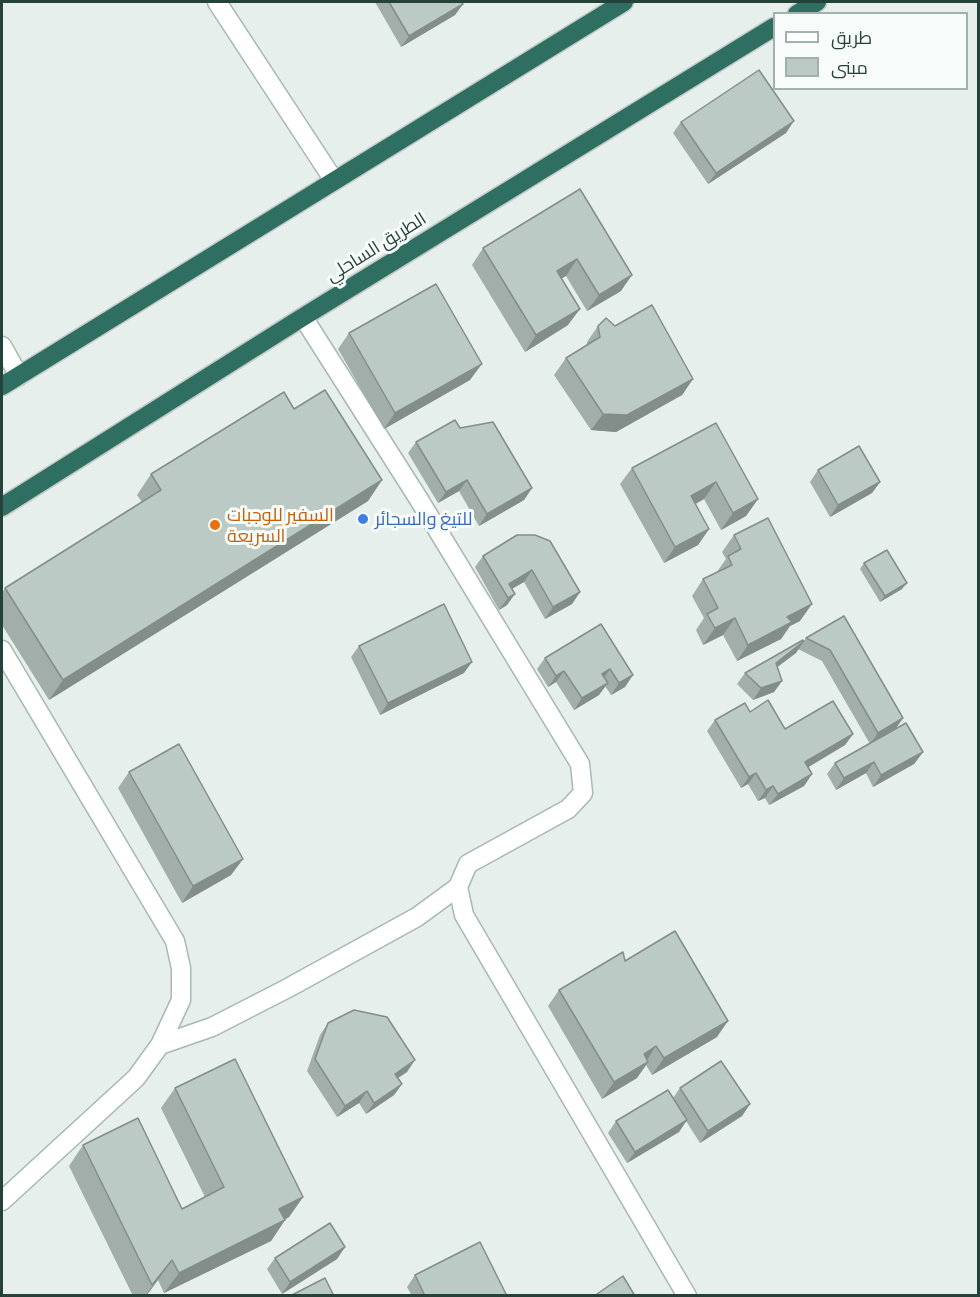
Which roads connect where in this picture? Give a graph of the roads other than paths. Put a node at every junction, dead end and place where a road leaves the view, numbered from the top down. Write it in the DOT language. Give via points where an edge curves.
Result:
graph roads {
  1 [pos="217,2"];
  2 [pos="817,2"];
  3 [pos="617,3"];
  4 [pos="800,12"];
  5 [pos="773,28"];
  6 [pos="333,180"];
  7 [pos="303,317"];
  8 [pos="2,346"];
  9 [pos="20,376"];
  10 [pos="2,386"];
  11 [pos="2,507"];
  12 [pos="2,650"];
  13 [pos="458,887"];
  14 [pos="160,1045"];
  15 [pos="2,1202"];
  16 [pos="687,1296"];
  1 -- 6 [label="street"];
  2 -- 4 [label="highway"];
  3 -- 6 [label="highway"];
  5 -- 7 [label="highway, الطريق الساحلي"];
  6 -- 9 [label="highway"];
  7 -- 11 [label="highway, الطريق الساحلي"];
  7 -- 13 [label="street" via="580,764 583,793 568,809 468,864"];
  8 -- 9 [label="street"];
  9 -- 10 [label="highway"];
  12 -- 14 [label="street" via="175,941 181,968 181,1000"];
  13 -- 14 [label="street" via="417,917 288,988 212,1027"];
  13 -- 16 [label="street" via="464,915"];
  14 -- 15 [label="street" via="136,1078"];
}
